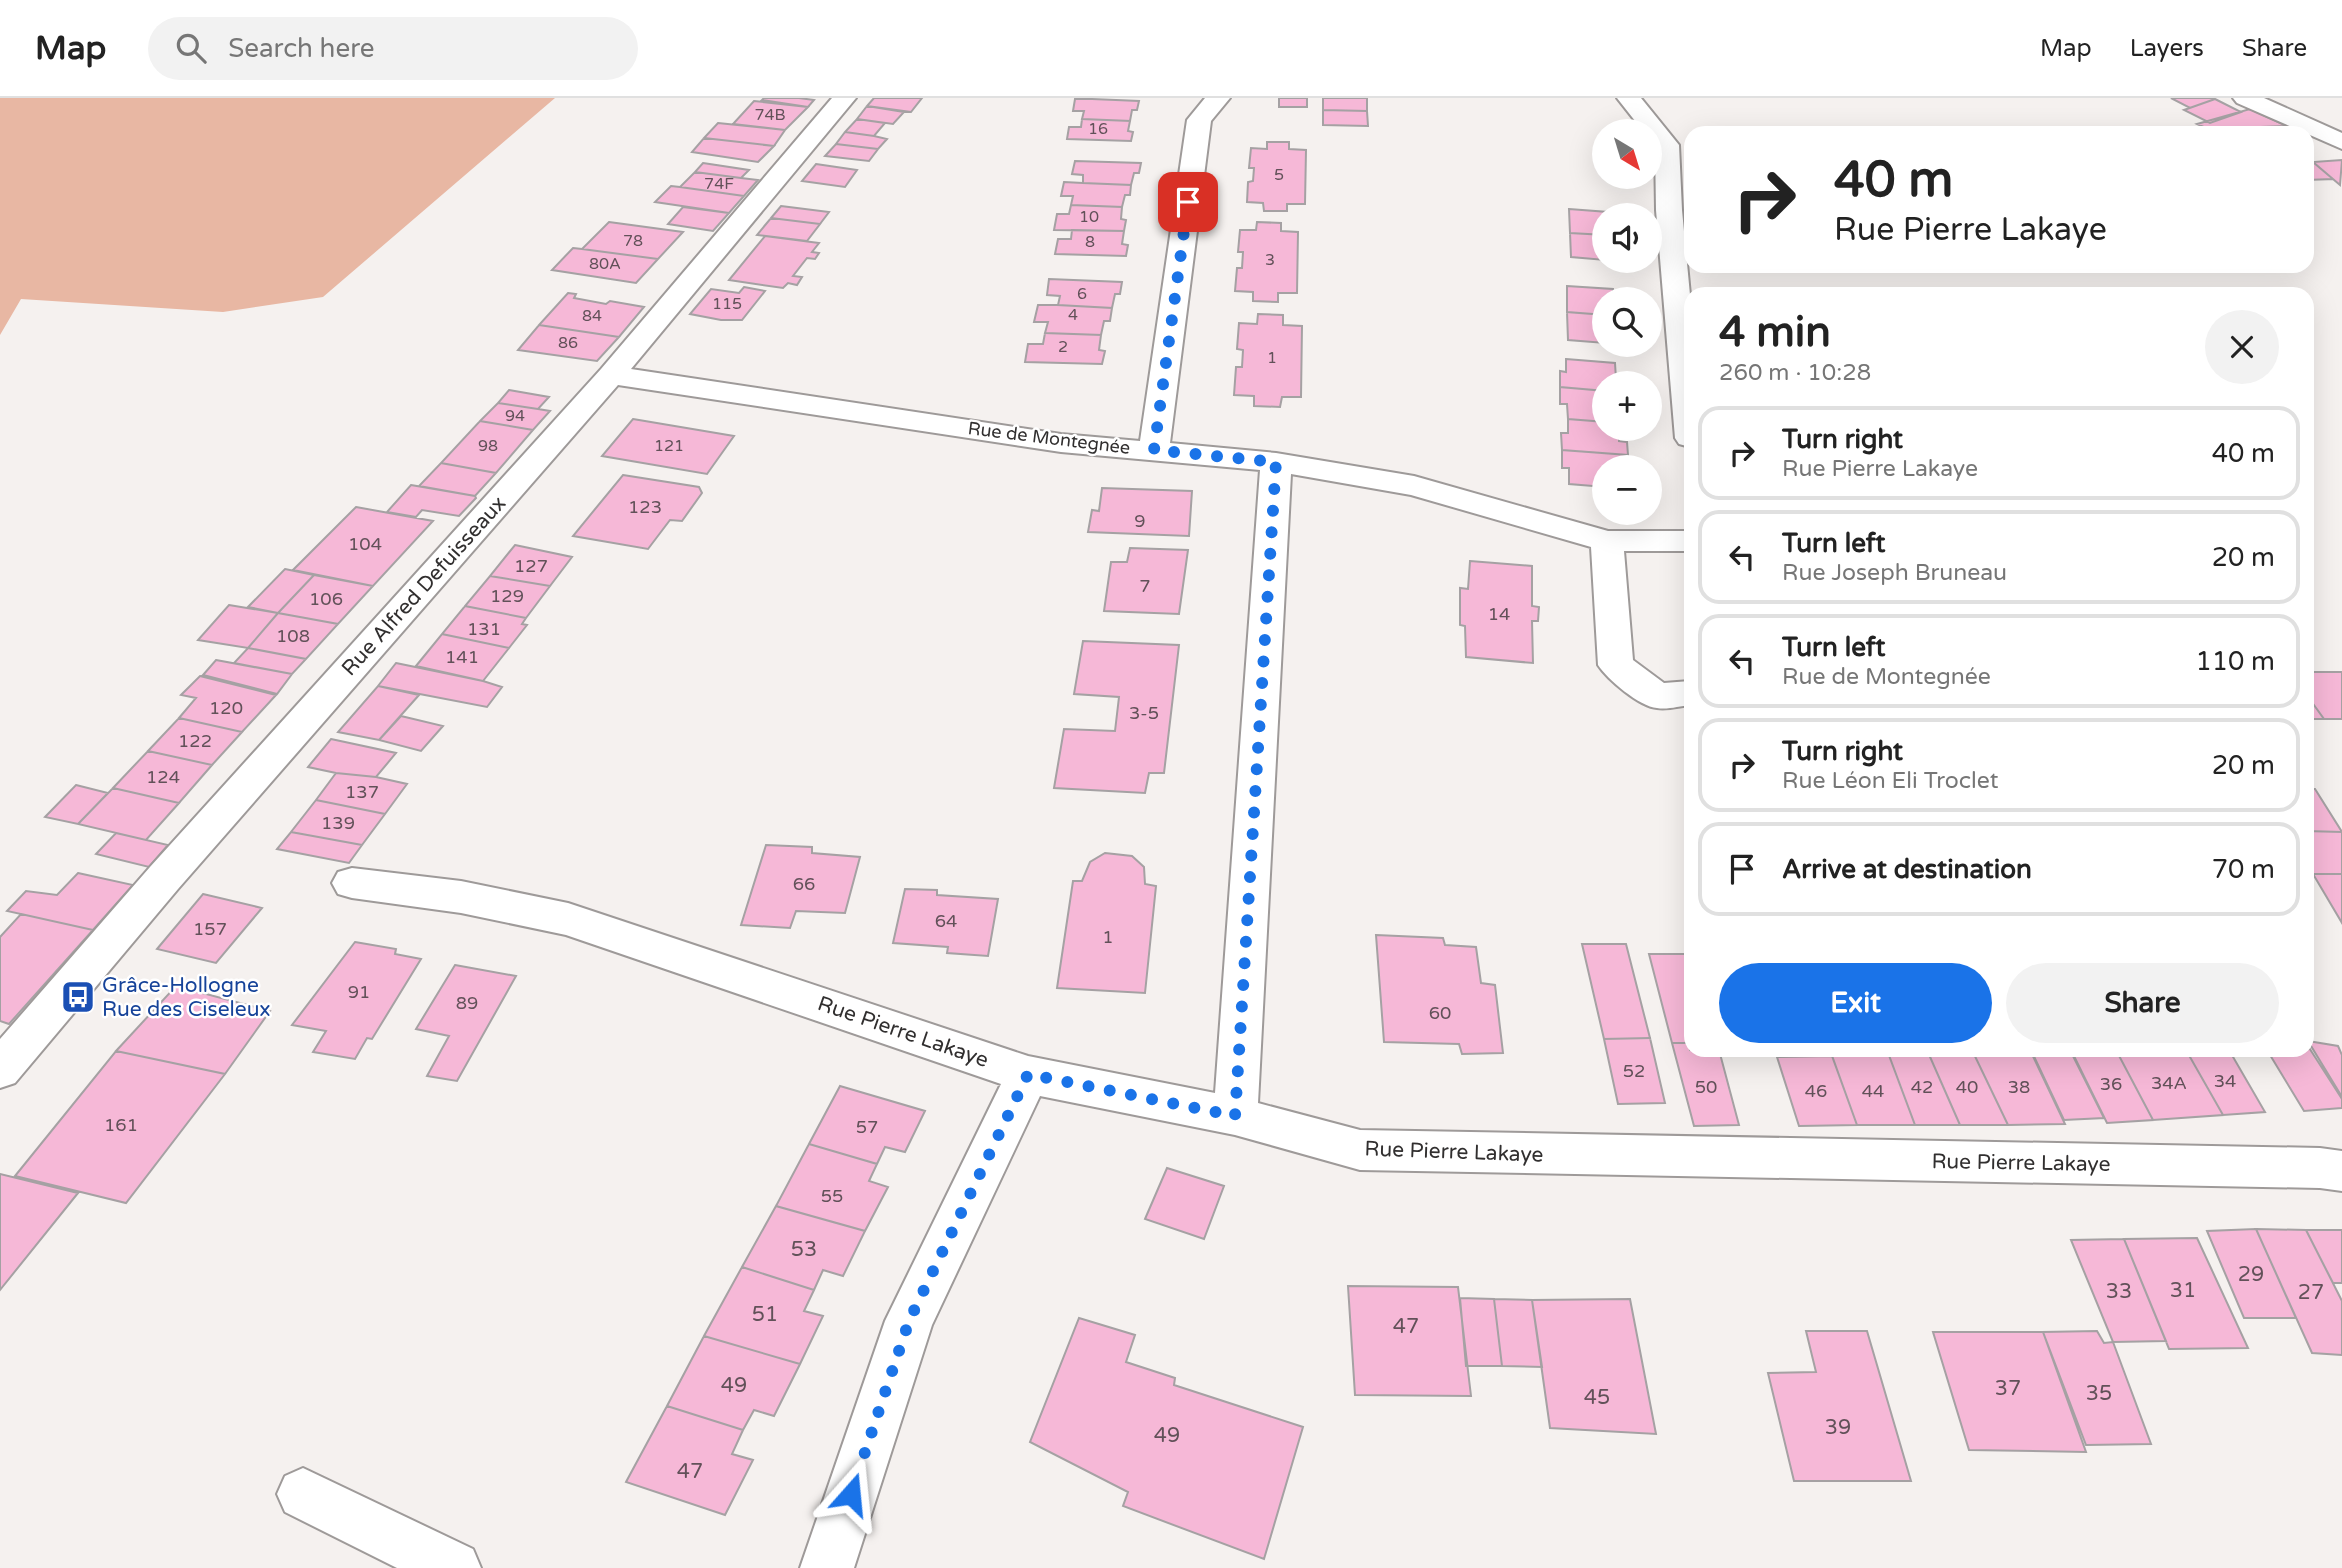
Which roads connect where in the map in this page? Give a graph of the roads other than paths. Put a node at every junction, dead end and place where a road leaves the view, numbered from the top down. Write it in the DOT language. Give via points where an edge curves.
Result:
graph roads {
  1 [pos="844,98"];
  2 [pos="1218,98"];
  3 [pos="1629,98"];
  4 [pos="2245,98"];
  5 [pos="2307,126"];
  6 [pos="2314,129"];
  7 [pos="2342,142"];
  8 [pos="1684,373"];
  9 [pos="611,375"];
  10 [pos="1154,450"];
  11 [pos="1276,462"];
  12 [pos="1607,541"];
  13 [pos="1684,541"];
  14 [pos="1684,694"];
  15 [pos="352,883"];
  16 [pos="0,1070"];
  17 [pos="1028,1074"];
  18 [pos="1235,1116"];
  19 [pos="2342,1171"];
  20 [pos="303,1494"];
  21 [pos="454,1568"];
  22 [pos="827,1568"];
  1 -- 9 [label="street, Rue Alfred Defuisseaux"];
  2 -- 10 [label="street" via="1199,120"];
  3 -- 8 [label="street" via="1667,145"];
  4 -- 5 [label="street"];
  6 -- 7 [label="street"];
  9 -- 10 [label="street, Rue de Montegnée" via="1061,443"];
  9 -- 16 [label="street, Rue Alfred Defuisseaux" via="164,878"];
  10 -- 11 [label="street, Rue de Montegnée"];
  11 -- 12 [label="street, Rue de Montegnée" via="1414,486"];
  11 -- 18 [label="street"];
  12 -- 13 [label="street, Rue de Montegnée"];
  12 -- 14 [label="street" via="1616,665 1657,696"];
  15 -- 17 [label="street, Rue Pierre Lakaye" via="461,897 568,919"];
  17 -- 18 [label="street, Rue Pierre Lakaye"];
  17 -- 22 [label="street" via="909,1321"];
  18 -- 19 [label="street, Rue Pierre Lakaye" via="1360,1150"];
  20 -- 21 [label="street"];
}
